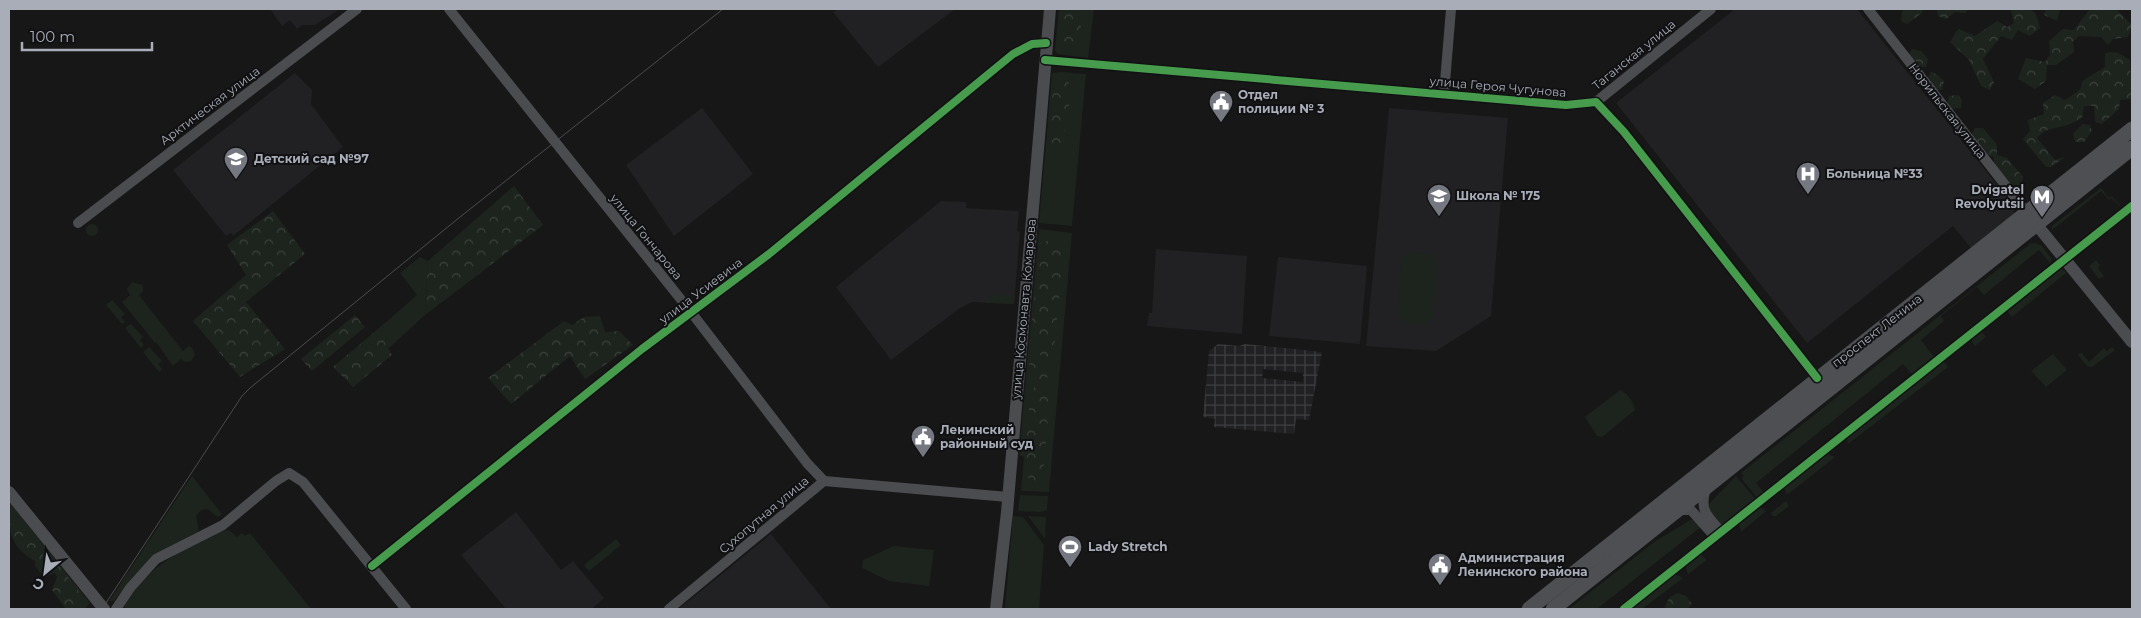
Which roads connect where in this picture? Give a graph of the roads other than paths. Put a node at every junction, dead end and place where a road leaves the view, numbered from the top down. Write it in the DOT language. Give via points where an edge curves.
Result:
graph roads {
  1 [pos="357,9"];
  2 [pos="449,9"];
  3 [pos="1050,9"];
  4 [pos="1451,9"];
  5 [pos="1711,9"];
  6 [pos="1868,9"];
  7 [pos="1046,43"];
  8 [pos="1045,60"];
  9 [pos="1444,94"];
  10 [pos="1596,102"];
  11 [pos="2132,129"];
  12 [pos="2132,148"];
  13 [pos="2132,206"];
  14 [pos="2031,219"];
  15 [pos="78,223"];
  16 [pos="2064,259"];
  17 [pos="691,312"];
  18 [pos="2132,342"];
  19 [pos="1818,378"];
  20 [pos="824,481"];
  21 [pos="1707,486"];
  22 [pos="9,492"];
  23 [pos="1008,497"];
  24 [pos="1678,510"];
  25 [pos="1718,535"];
  26 [pos="372,566"];
  27 [pos="104,609"];
  28 [pos="116,609"];
  29 [pos="406,609"];
  30 [pos="669,609"];
  31 [pos="996,609"];
  32 [pos="1529,609"];
  33 [pos="1553,609"];
  34 [pos="1624,609"];
  1 -- 15 [label="street, Арктическая улица"];
  2 -- 17 [label="street, улица Гончарова"];
  3 -- 7 [label="street, улица Космонавта Комарова"];
  4 -- 9 [label="street"];
  5 -- 10 [label="street, Таганская улица"];
  6 -- 14 [label="street, Норильская улица"];
  7 -- 8 [label="street, улица Космонавта Комарова"];
  7 -- 17 [label="street, улица Усиевича" via="1032,44 1013,54 769,254"];
  8 -- 9 [label="street, улица Героя Чугунова"];
  8 -- 23 [label="street, улица Космонавта Комарова"];
  9 -- 10 [label="street, улица Героя Чугунова" via="1566,105"];
  10 -- 19 [label="street" via="1624,132"];
  11 -- 14 [label="main road, проспект Ленина"];
  12 -- 14 [label="main road, проспект Ленина"];
  13 -- 16 [label="street"];
  14 -- 16 [label="street, Норильская улица"];
  14 -- 19 [label="main road, проспект Ленина"];
  14 -- 21 [label="main road, проспект Ленина"];
  16 -- 18 [label="street, Норильская улица"];
  16 -- 25 [label="street"];
  17 -- 20 [label="street, улица Гончарова"];
  17 -- 26 [label="street, улица Усиевича"];
  19 -- 32 [label="main road, проспект Ленина"];
  20 -- 23 [label="street, Сухопутная улица"];
  20 -- 30 [label="street, Сухопутная улица"];
  21 -- 24 [label="main road, проспект Ленина"];
  21 -- 25 [label="street" via="1703,510"];
  22 -- 27 [label="street"];
  23 -- 31 [label="street, улица Космонавта Комарова"];
  24 -- 25 [label="street" via="1691,510"];
  24 -- 33 [label="main road, проспект Ленина"];
  25 -- 34 [label="street"];
  26 -- 28 [label="street" via="303,482 289,472 223,525 156,560"];
  26 -- 29 [label="street"];
}
